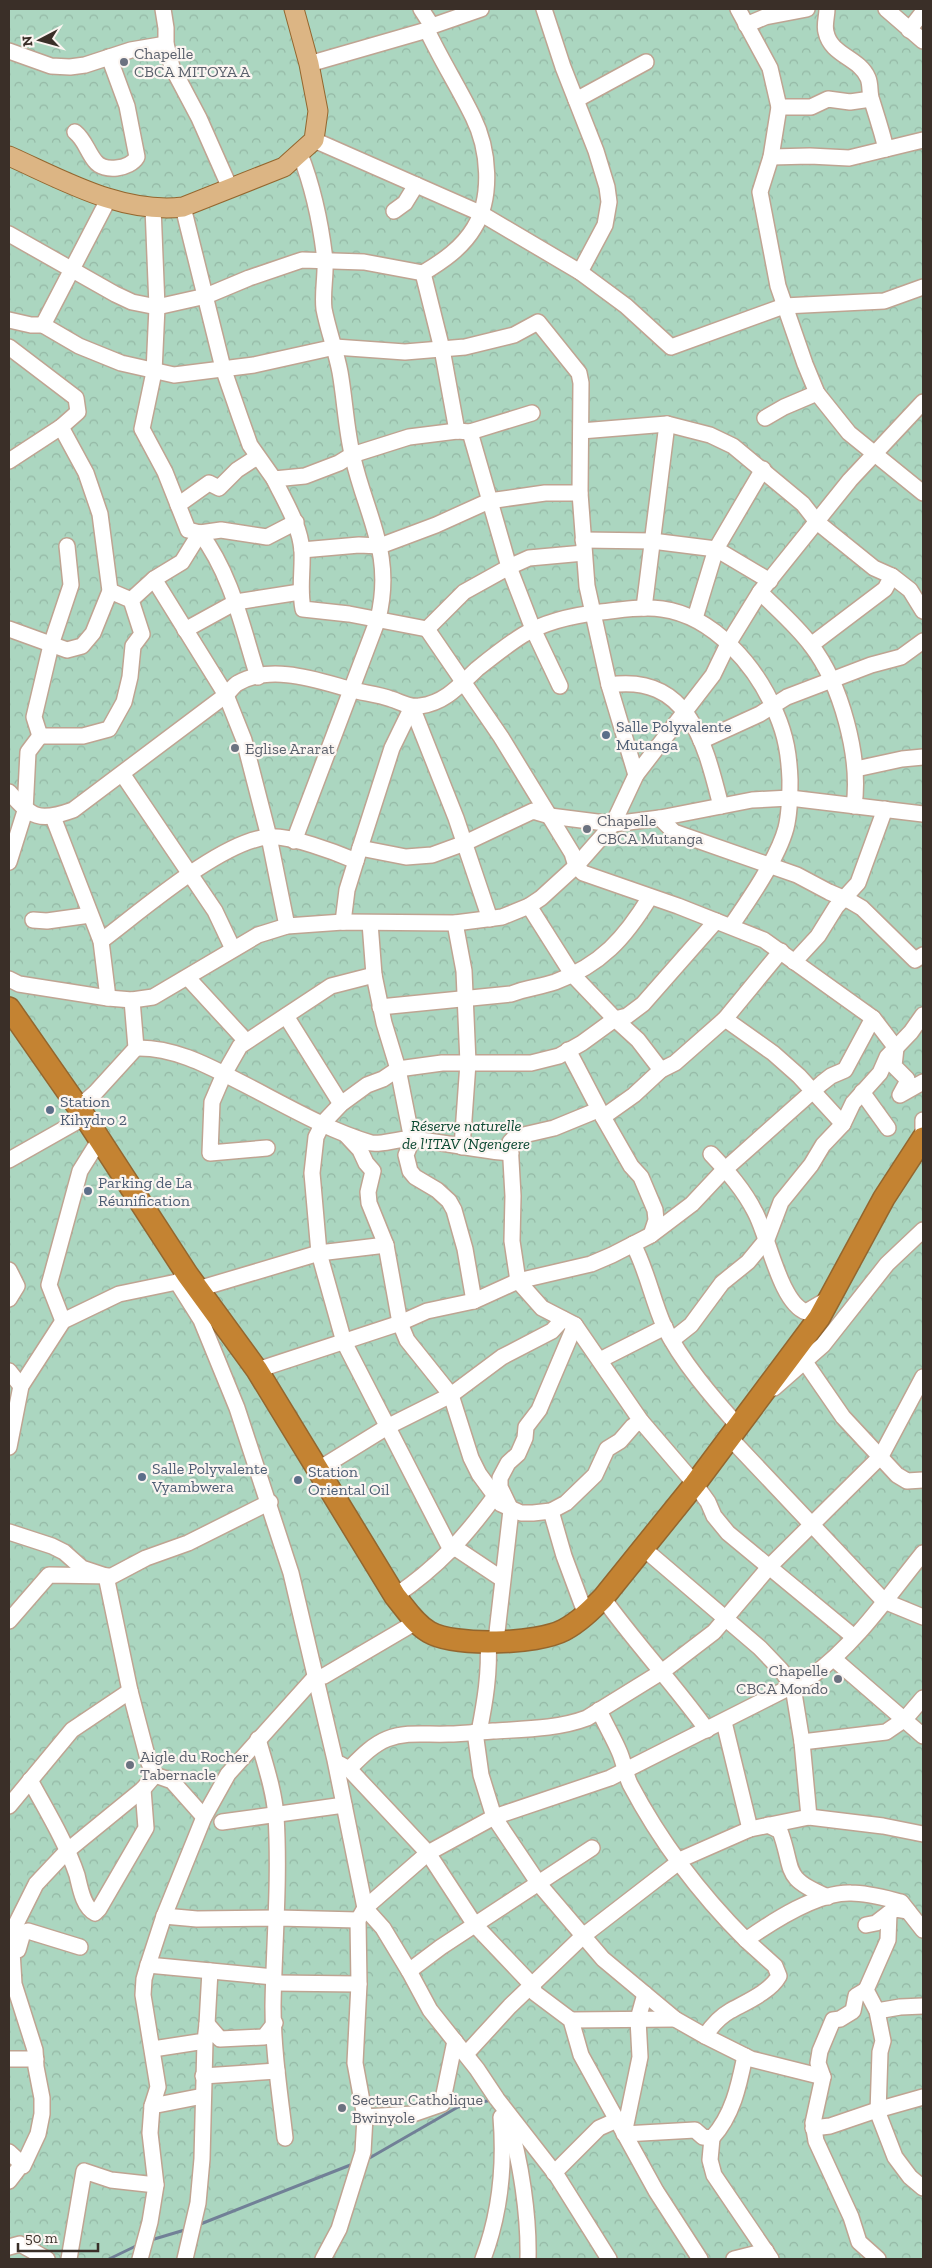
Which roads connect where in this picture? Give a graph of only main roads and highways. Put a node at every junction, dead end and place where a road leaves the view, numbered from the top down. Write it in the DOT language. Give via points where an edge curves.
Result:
graph roads {
  1 [pos="294,9"];
  2 [pos="9,156"];
  3 [pos="9,1008"];
  4 [pos="923,1138"];
  1 -- 2 [label="main road" via="318,111 314,140 284,167 182,208 166,209 108,200"];
  3 -- 4 [label="highway" via="100,1139 187,1282 257,1370 395,1596 416,1622 430,1632 452,1640 492,1641 551,1635 586,1615 603,1598 793,1356 831,1297 884,1198"];
}
